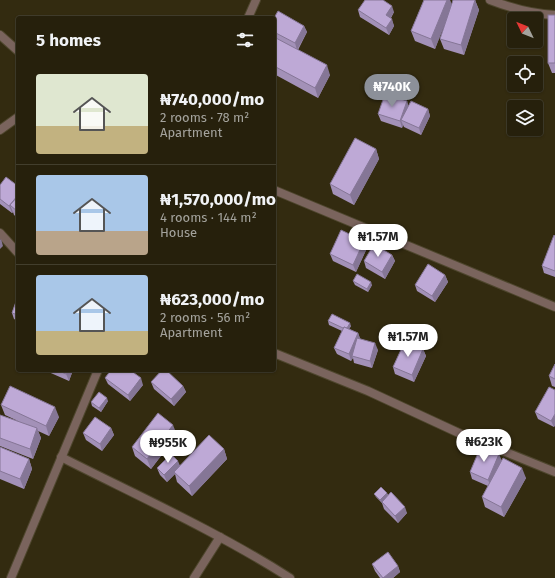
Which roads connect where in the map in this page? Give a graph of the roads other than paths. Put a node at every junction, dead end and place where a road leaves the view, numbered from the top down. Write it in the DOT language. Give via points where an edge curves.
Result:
graph roads {
  1 [pos="256,0"];
  2 [pos="490,0"];
  3 [pos="555,15"];
  4 [pos="249,16"];
  5 [pos="0,35"];
  6 [pos="16,49"];
  7 [pos="16,118"];
  8 [pos="0,130"];
  9 [pos="276,191"];
  10 [pos="0,233"];
  11 [pos="16,251"];
  12 [pos="555,307"];
  13 [pos="276,354"];
  14 [pos="97,372"];
  15 [pos="61,457"];
  16 [pos="555,472"];
  17 [pos="220,537"];
  18 [pos="11,578"];
  19 [pos="194,578"];
  20 [pos="290,578"];
  1 -- 4 [label="street"];
  2 -- 3 [label="street" via="537,14"];
  5 -- 6 [label="street"];
  7 -- 8 [label="street"];
  9 -- 12 [label="street"];
  10 -- 11 [label="street"];
  13 -- 16 [label="street"];
  14 -- 15 [label="street"];
  15 -- 17 [label="street"];
  15 -- 18 [label="street"];
  17 -- 19 [label="street"];
  17 -- 20 [label="street"];
}
